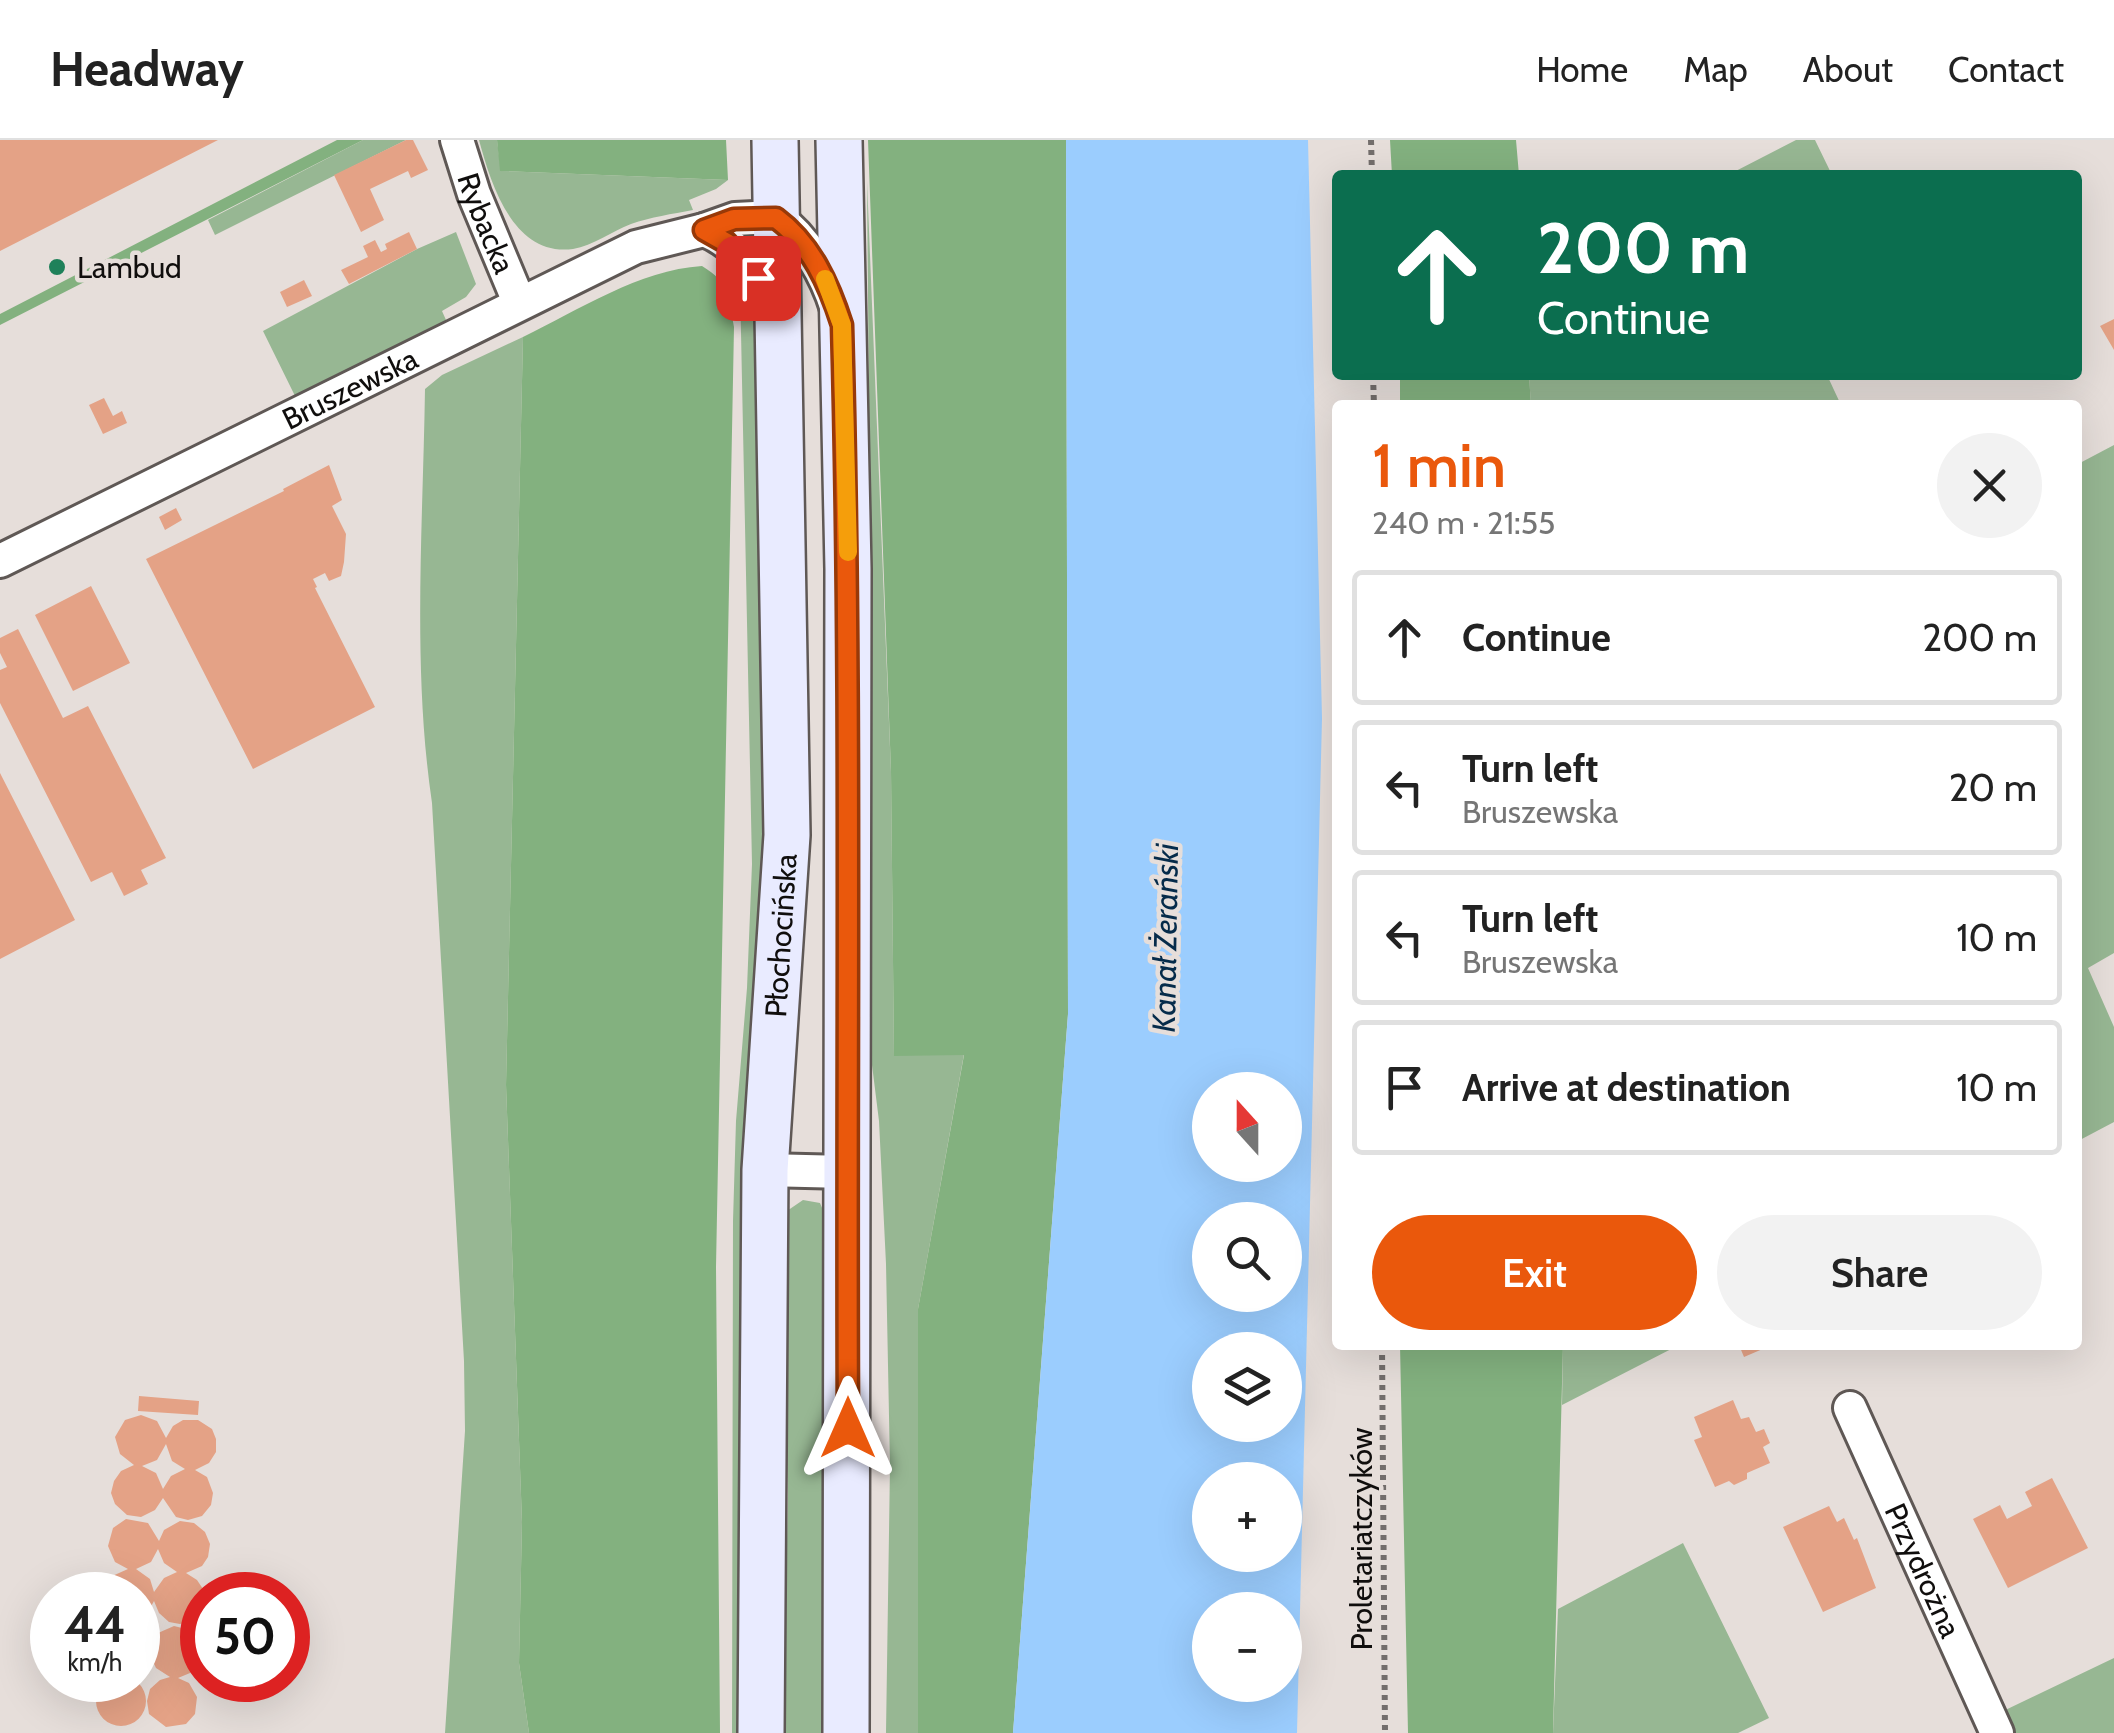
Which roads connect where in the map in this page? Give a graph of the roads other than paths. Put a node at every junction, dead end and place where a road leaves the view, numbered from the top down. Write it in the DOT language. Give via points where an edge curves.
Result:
graph roads {
  1 [pos="458,140"];
  2 [pos="775,140"];
  3 [pos="839,140"];
  4 [pos="776,218"];
  5 [pos="704,230"];
  6 [pos="519,302"];
  7 [pos="778,322"];
  8 [pos="842,325"];
  9 [pos="0,561"];
  10 [pos="765,1170"];
  11 [pos="846,1172"];
  12 [pos="1850,1408"];
  13 [pos="761,1733"];
  14 [pos="846,1733"];
  15 [pos="1997,1733"];
  1 -- 6 [label="street, Rybacka"];
  2 -- 4 [label="main road, Płochocińska"];
  3 -- 8 [label="main road, Płochocińska"];
  4 -- 5 [label="street, Bruszewska" via="734,219"];
  4 -- 7 [label="main road, Płochocińska"];
  4 -- 8 [label="street" via="813,258"];
  5 -- 6 [label="street, Bruszewska" via="636,246"];
  5 -- 7 [label="street" via="727,243 758,278"];
  6 -- 9 [label="street, Bruszewska"];
  7 -- 10 [label="main road, Płochocińska" via="788,835"];
  8 -- 11 [label="main road, Płochocińska"];
  10 -- 11 [label="street"];
  10 -- 13 [label="main road, Płochocińska"];
  11 -- 14 [label="main road, Płochocińska"];
  12 -- 15 [label="street, Przydrożna"];
}
